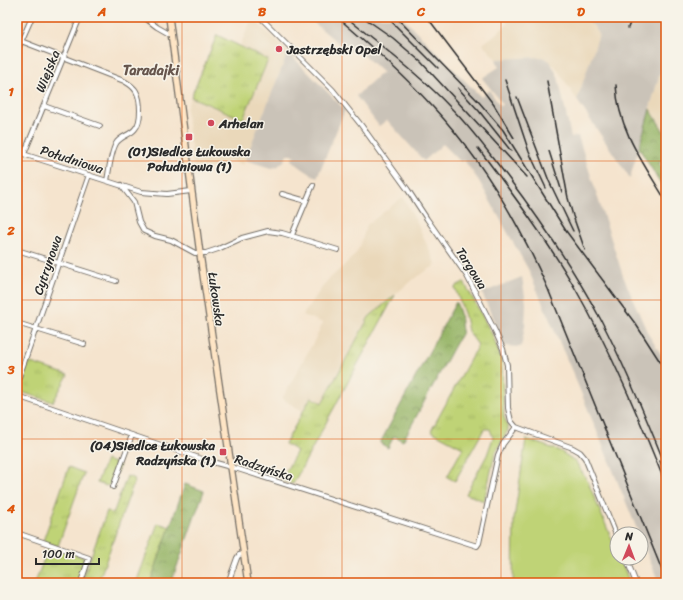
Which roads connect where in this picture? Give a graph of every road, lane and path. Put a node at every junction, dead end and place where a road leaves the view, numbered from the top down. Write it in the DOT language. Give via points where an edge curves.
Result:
graph roads {
  1 [pos="32,17"];
  2 [pos="80,17"];
  3 [pos="144,17"];
  4 [pos="169,17"];
  5 [pos="260,17"];
  6 [pos="172,35"];
  7 [pos="21,41"];
  8 [pos="17,51"];
  9 [pos="63,58"];
  10 [pos="44,106"];
  11 [pos="100,126"];
  12 [pos="17,152"];
  13 [pos="24,154"];
  14 [pos="89,175"];
  15 [pos="106,181"];
  16 [pos="121,185"];
  17 [pos="313,185"];
  18 [pos="191,190"];
  19 [pos="282,194"];
  20 [pos="306,201"];
  21 [pos="292,236"];
  22 [pos="17,250"];
  23 [pos="338,250"];
  24 [pos="200,254"];
  25 [pos="59,263"];
  26 [pos="116,281"];
  27 [pos="17,322"];
  28 [pos="36,328"];
  29 [pos="84,344"];
  30 [pos="17,383"];
  31 [pos="17,396"];
  32 [pos="516,427"];
  33 [pos="132,435"];
  34 [pos="231,467"];
  35 [pos="113,487"];
  36 [pos="613,526"];
  37 [pos="17,533"];
  38 [pos="244,554"];
  39 [pos="629,566"];
  40 [pos="82,581"];
  41 [pos="228,583"];
  42 [pos="248,583"];
  43 [pos="636,583"];
  1 -- 7 [label="street"];
  2 -- 9 [label="street, Wiejska"];
  3 -- 6 [label="street" via="157,28"];
  4 -- 6 [label="main road, Łukowska"];
  5 -- 32 [label="street, Targowa" via="343,102 467,276 503,350 507,365 508,408 511,422"];
  6 -- 18 [label="main road, Łukowska"];
  7 -- 8 [label="street"];
  7 -- 9 [label="street"];
  9 -- 10 [label="street, Wiejska"];
  9 -- 15 [label="street" via="124,81 132,86 139,99 138,126 117,142"];
  10 -- 11 [label="street"];
  10 -- 13 [label="street, Wiejska"];
  12 -- 13 [label="street, Południowa"];
  13 -- 14 [label="street, Południowa"];
  14 -- 15 [label="street, Południowa"];
  14 -- 25 [label="street, Cytrynowa"];
  15 -- 16 [label="street, Południowa"];
  16 -- 18 [label="street, Południowa" via="154,194"];
  16 -- 24 [label="street" via="134,202 144,231"];
  17 -- 20 [label="street"];
  18 -- 24 [label="main road, Łukowska"];
  19 -- 20 [label="street"];
  20 -- 21 [label="street"];
  21 -- 23 [label="street"];
  21 -- 24 [label="street" via="264,232"];
  22 -- 25 [label="street"];
  24 -- 34 [label="main road, Łukowska"];
  25 -- 26 [label="street"];
  25 -- 28 [label="street, Cytrynowa"];
  27 -- 28 [label="street"];
  28 -- 29 [label="street"];
  28 -- 30 [label="street, Cytrynowa"];
  31 -- 33 [label="street, Radzyńska"];
  32 -- 34 [label="street, Radzyńska" via="499,450 477,546"];
  32 -- 36 [label="street" via="580,452 585,458"];
  33 -- 34 [label="street, Radzyńska"];
  33 -- 35 [label="street"];
  34 -- 38 [label="main road, Łukowska"];
  37 -- 40 [label="street" via="89,558"];
  38 -- 41 [label="street" via="237,558"];
  38 -- 42 [label="main road, Łukowska"];
  39 -- 43 [label="street"];
}
